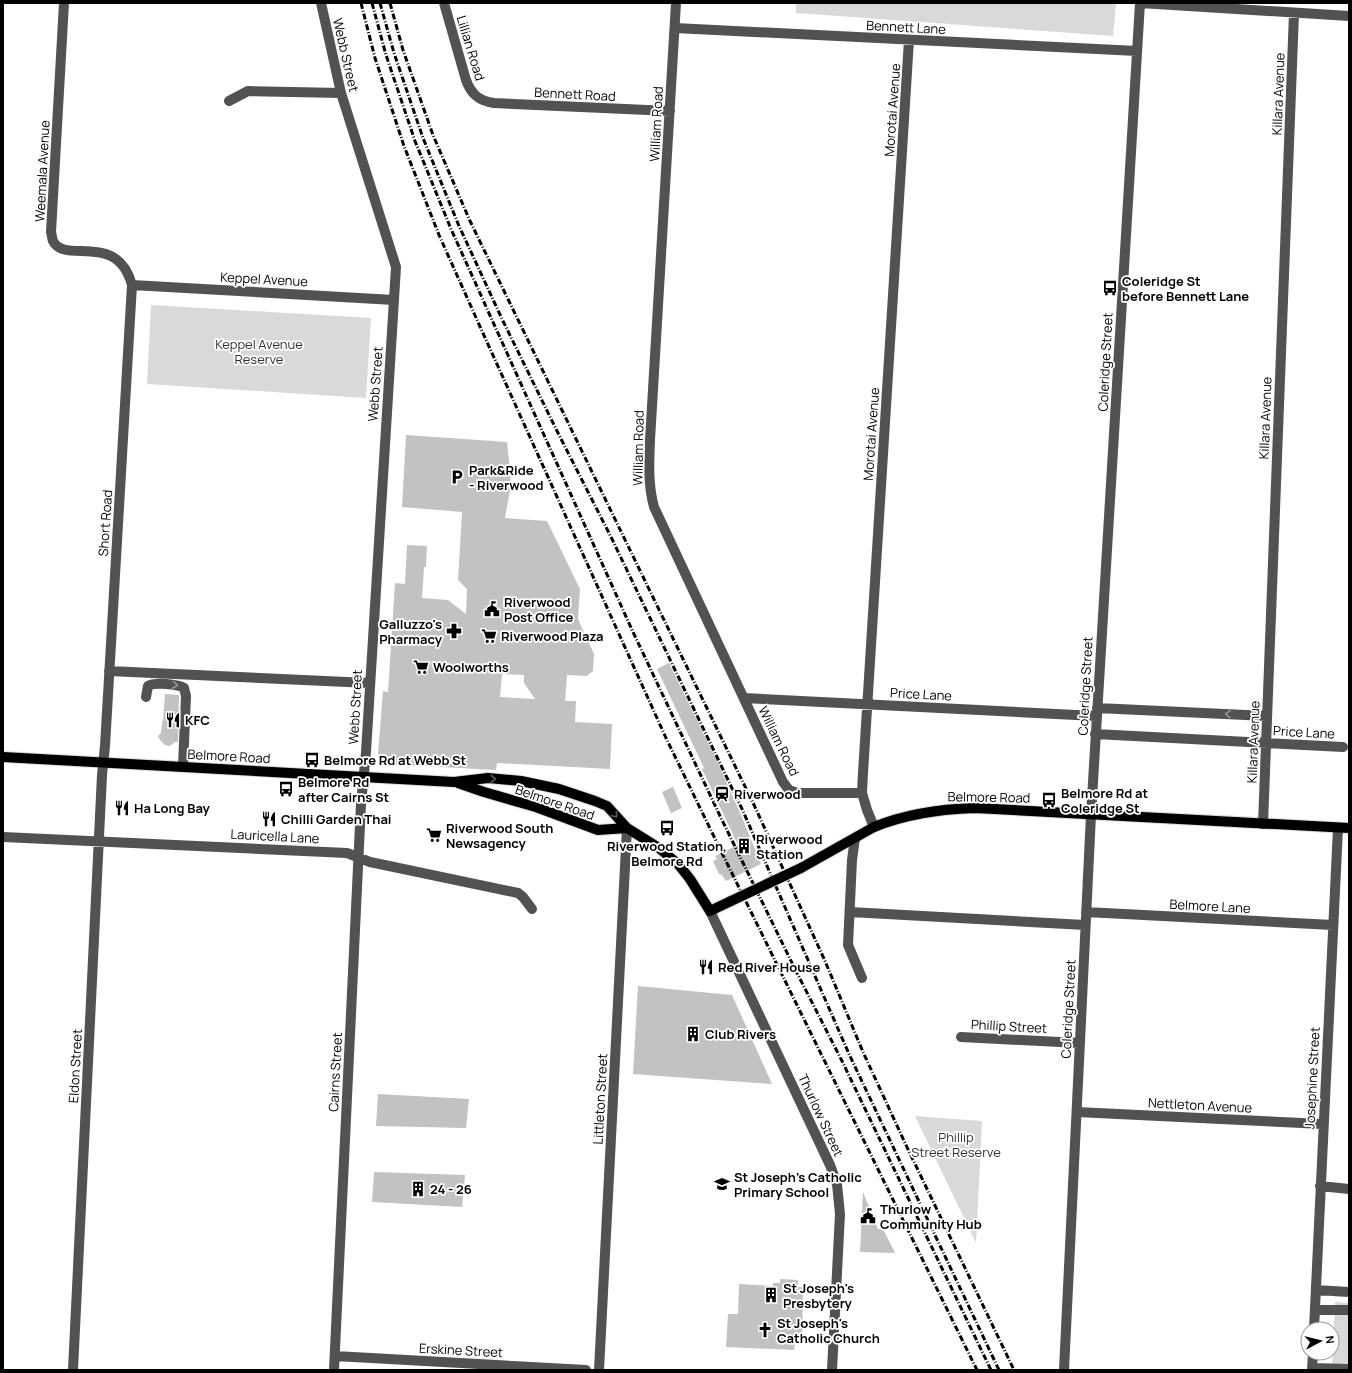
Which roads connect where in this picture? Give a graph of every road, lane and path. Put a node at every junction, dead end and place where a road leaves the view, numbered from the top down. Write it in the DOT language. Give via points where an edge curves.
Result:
graph roads {
  1 [pos="64,3"];
  2 [pos="321,3"];
  3 [pos="444,3"];
  4 [pos="676,3"];
  5 [pos="1140,3"];
  6 [pos="1294,13"];
  7 [pos="1349,16"];
  8 [pos="675,28"];
  9 [pos="909,40"];
  10 [pos="1137,52"];
  11 [pos="340,93"];
  12 [pos="479,99"];
  13 [pos="229,100"];
  14 [pos="670,111"];
  15 [pos="132,284"];
  16 [pos="394,300"];
  17 [pos="109,671"];
  18 [pos="370,683"];
  19 [pos="146,697"];
  20 [pos="744,698"];
  21 [pos="867,704"];
  22 [pos="1097,712"];
  23 [pos="1267,716"];
  24 [pos="1095,734"];
  25 [pos="1266,743"];
  26 [pos="1343,747"];
  27 [pos="3,757"];
  28 [pos="103,762"];
  29 [pos="182,766"];
  30 [pos="363,776"];
  31 [pos="454,782"];
  32 [pos="862,793"];
  33 [pos="1091,815"];
  34 [pos="1263,824"];
  35 [pos="627,828"];
  36 [pos="874,828"];
  37 [pos="1338,828"];
  38 [pos="1349,828"];
  39 [pos="3,837"];
  40 [pos="855,838"];
  41 [pos="99,841"];
  42 [pos="358,858"];
  43 [pos="532,909"];
  44 [pos="710,911"];
  45 [pos="850,912"];
  46 [pos="1086,912"];
  47 [pos="1085,925"];
  48 [pos="1333,925"];
  49 [pos="862,978"];
  50 [pos="961,1037"];
  51 [pos="1079,1043"];
  52 [pos="1077,1112"];
  53 [pos="1323,1124"];
  54 [pos="1320,1186"];
  55 [pos="1349,1189"];
  56 [pos="1316,1290"];
  57 [pos="1349,1292"];
  58 [pos="1315,1310"];
  59 [pos="1349,1310"];
  60 [pos="1314,1321"];
  61 [pos="335,1356"];
  62 [pos="1312,1369"];
  63 [pos="1349,1369"];
  64 [pos="73,1370"];
  65 [pos="334,1370"];
  66 [pos="585,1370"];
  67 [pos="599,1370"];
  68 [pos="832,1370"];
  69 [pos="1064,1370"];
  1 -- 15 [label="street, Weemala Avenue" via="51,232 53,242 60,248 102,252 115,258 124,265"];
  2 -- 11 [label="street, Webb Street"];
  3 -- 12 [label="street, Lillian Road" via="466,80 469,88"];
  4 -- 8 [label="street, William Road"];
  5 -- 6 [label="street"];
  5 -- 10 [label="street, Coleridge Street"];
  6 -- 7 [label="street"];
  6 -- 23 [label="street, Killara Avenue"];
  8 -- 9 [label="street, Bennett Lane"];
  8 -- 14 [label="street, William Road"];
  9 -- 10 [label="street, Bennett Lane"];
  9 -- 21 [label="street, Morotai Avenue"];
  10 -- 22 [label="street, Coleridge Street"];
  11 -- 13 [label="street" via="248,91"];
  11 -- 16 [label="street, Webb Street" via="396,267"];
  12 -- 14 [label="street, Bennett Road" via="494,103"];
  14 -- 20 [label="street, William Road" via="650,440 650,495"];
  15 -- 16 [label="street, Keppel Avenue"];
  15 -- 17 [label="street, Short Road"];
  16 -- 18 [label="street, Webb Street"];
  17 -- 18 [label="street"];
  17 -- 28 [label="street, Short Road"];
  18 -- 30 [label="street, Webb Street"];
  19 -- 29 [label="street, one-way" via="148,686 153,684 179,685 184,688 186,696"];
  20 -- 21 [label="street, Price Lane"];
  20 -- 32 [label="street, William Road" via="789,790 797,793"];
  21 -- 22 [label="street, Price Lane"];
  21 -- 32 [label="street, Morotai Avenue"];
  23 -- 22 [label="street, Price Lane, one-way"];
  22 -- 24 [label="street, Coleridge Street"];
  23 -- 25 [label="street, Killara Avenue"];
  24 -- 25 [label="street, Price Lane"];
  24 -- 33 [label="street, Coleridge Street"];
  25 -- 26 [label="street, Price Lane"];
  25 -- 34 [label="street, Killara Avenue"];
  27 -- 28 [label="main road, Belmore Road"];
  28 -- 29 [label="main road, Belmore Road"];
  28 -- 41 [label="street, Eldon Street"];
  29 -- 30 [label="main road, Belmore Road"];
  30 -- 31 [label="main road, Belmore Road"];
  30 -- 42 [label="street, Cairns Street"];
  31 -- 35 [label="main road, Belmore Road" via="536,807 598,830"];
  31 -- 35 [label="main road, Belmore Road, one-way" via="488,778 559,789 607,806"];
  32 -- 36 [label="street, Morotai Avenue"];
  33 -- 34 [label="main road, Belmore Road"];
  33 -- 36 [label="main road, Belmore Road" via="955,808 908,816"];
  33 -- 46 [label="street, Coleridge Street"];
  34 -- 37 [label="main road, Belmore Road"];
  35 -- 44 [label="main road, Belmore Road" via="659,848 678,864"];
  35 -- 67 [label="street, Littleton Street"];
  36 -- 40 [label="main road, Belmore Road"];
  37 -- 38 [label="main road, Belmore Road"];
  37 -- 48 [label="street, Josephine Street"];
  39 -- 41 [label="street, Lauricella Lane"];
  40 -- 44 [label="main road, Belmore Road, bridge" via="801,868"];
  40 -- 45 [label="street"];
  41 -- 42 [label="street, Lauricella Lane" via="347,853"];
  41 -- 64 [label="street, Eldon Street"];
  42 -- 43 [label="street, Lauricella Lane" via="518,893"];
  42 -- 61 [label="street, Cairns Street"];
  44 -- 68 [label="street, Thurlow Street" via="837,1184 840,1214"];
  45 -- 47 [label="street"];
  45 -- 49 [label="street" via="848,945"];
  46 -- 47 [label="street, Coleridge Street"];
  46 -- 48 [label="street, Belmore Lane"];
  47 -- 51 [label="street, Coleridge Street"];
  48 -- 53 [label="street, Josephine Street"];
  50 -- 51 [label="street, Phillip Street"];
  51 -- 52 [label="street, Coleridge Street"];
  52 -- 53 [label="street, Nettleton Avenue"];
  52 -- 69 [label="street, Coleridge Street"];
  53 -- 54 [label="street, Josephine Street"];
  54 -- 55 [label="street"];
  54 -- 56 [label="street, Josephine Street"];
  56 -- 57 [label="street"];
  56 -- 58 [label="street, Josephine Street"];
  58 -- 59 [label="street"];
  58 -- 60 [label="street, Josephine Street"];
  61 -- 65 [label="street, Cairns Street"];
  61 -- 66 [label="street, Erskine Street"];
  62 -- 63 [label="street"];
}
